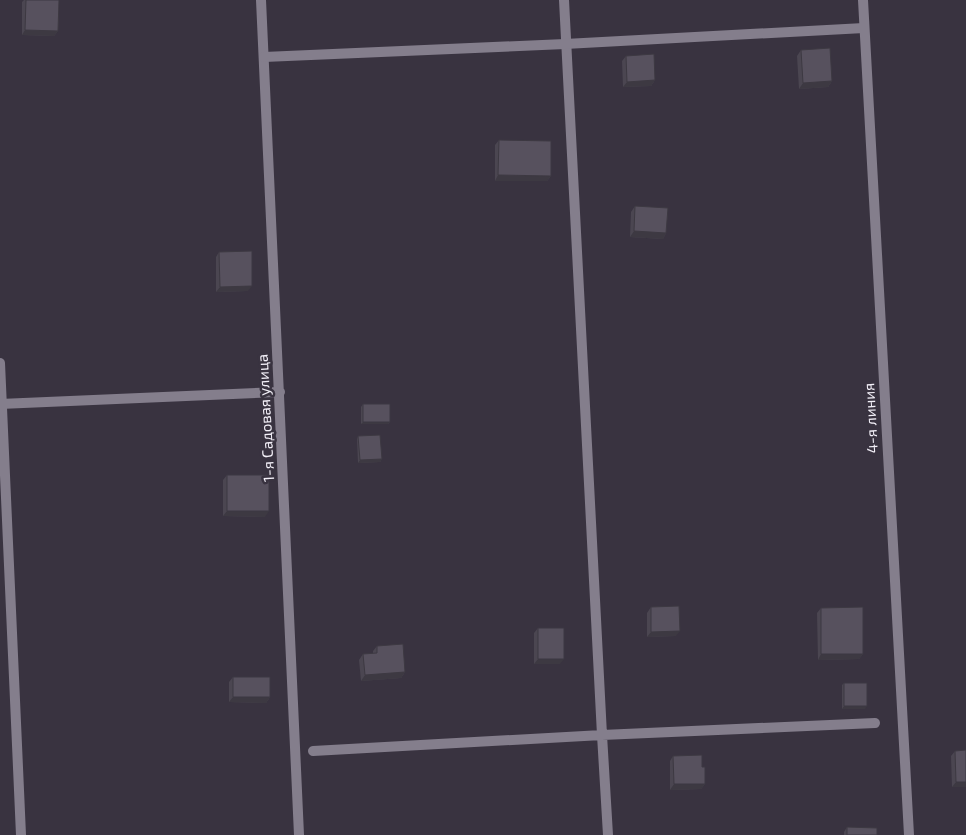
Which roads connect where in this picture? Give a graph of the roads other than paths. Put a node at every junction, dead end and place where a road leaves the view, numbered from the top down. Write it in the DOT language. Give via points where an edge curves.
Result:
graph roads {
  1 [pos="261,0"];
  2 [pos="564,0"];
  3 [pos="863,0"];
  4 [pos="864,28"];
  5 [pos="565,44"];
  6 [pos="264,57"];
  7 [pos="0,362"];
  8 [pos="280,392"];
  9 [pos="1,404"];
  10 [pos="875,723"];
  11 [pos="602,735"];
  12 [pos="313,751"];
  13 [pos="21,835"];
  14 [pos="299,835"];
  15 [pos="608,835"];
  16 [pos="909,835"];
  1 -- 6 [label="street, 1-я Садовая улица"];
  2 -- 5 [label="street"];
  3 -- 4 [label="street, 4-я линия"];
  4 -- 5 [label="street"];
  4 -- 16 [label="street, 4-я линия"];
  5 -- 6 [label="street"];
  5 -- 11 [label="street"];
  6 -- 8 [label="street, 1-я Садовая улица"];
  7 -- 9 [label="street"];
  8 -- 9 [label="street"];
  8 -- 14 [label="street, 1-я Садовая улица"];
  9 -- 13 [label="street"];
  10 -- 11 [label="street"];
  11 -- 12 [label="street"];
  11 -- 15 [label="street"];
}
